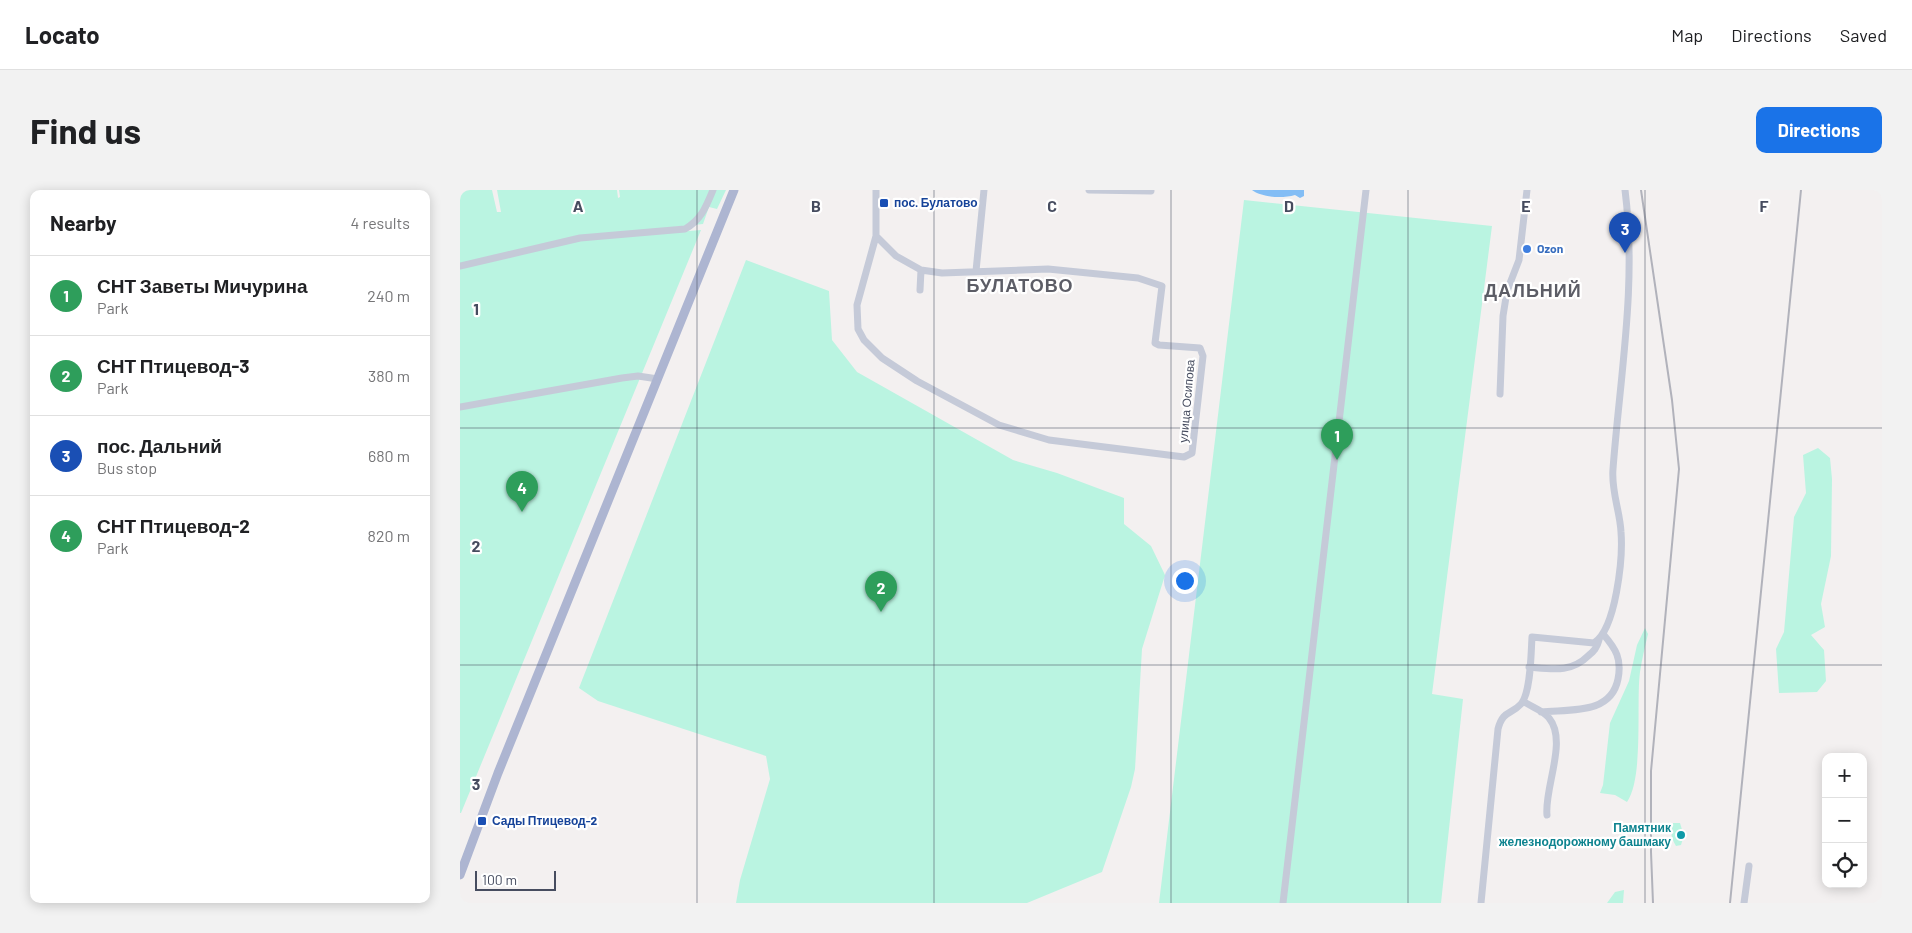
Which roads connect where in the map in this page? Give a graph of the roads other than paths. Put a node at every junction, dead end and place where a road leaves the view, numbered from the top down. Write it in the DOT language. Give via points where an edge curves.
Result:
graph roads {
  1 [pos="712,190"];
  2 [pos="734,190"];
  3 [pos="876,190"];
  4 [pos="984,190"];
  5 [pos="1089,190"];
  6 [pos="1366,190"];
  7 [pos="1527,190"];
  8 [pos="1625,190"];
  9 [pos="1151,192"];
  10 [pos="876,236"];
  11 [pos="460,266"];
  12 [pos="921,270"];
  13 [pos="976,271"];
  14 [pos="920,290"];
  15 [pos="658,379"];
  16 [pos="1500,394"];
  17 [pos="460,407"];
  18 [pos="1601,637"];
  19 [pos="1529,667"];
  20 [pos="1523,701"];
  21 [pos="1541,712"];
  22 [pos="1547,815"];
  23 [pos="1748,866"];
  24 [pos="460,874"];
  25 [pos="1283,903"];
  26 [pos="1481,903"];
  27 [pos="1744,903"];
  1 -- 11 [label="street" via="703,213 696,223 685,229 580,238"];
  2 -- 15 [label="main road"];
  3 -- 10 [label="street, улица Осипова"];
  4 -- 13 [label="street"];
  5 -- 9 [label="street"];
  6 -- 25 [label="street"];
  7 -- 16 [label="street" via="1519,260 1502,316"];
  8 -- 18 [label="street" via="1630,244 1626,344 1612,471 1621,550 1613,607"];
  10 -- 12 [label="street, улица Осипова" via="896,256"];
  10 -- 13 [label="street, улица Осипова" via="857,305 856,320 864,340 896,369 999,425 1029,436 1184,457 1192,453 1203,356 1200,348 1155,343 1162,286 1138,278 1048,269"];
  12 -- 13 [label="street, улица Осипова" via="942,273"];
  12 -- 14 [label="street"];
  15 -- 17 [label="street" via="622,378"];
  15 -- 24 [label="main road"];
  18 -- 19 [label="street" via="1596,650 1568,670"];
  18 -- 19 [label="street" via="1585,644 1532,637"];
  18 -- 21 [label="street" via="1618,654 1619,674 1614,693 1596,706"];
  19 -- 20 [label="street"];
  20 -- 21 [label="street"];
  20 -- 26 [label="street" via="1503,716 1498,729"];
  21 -- 22 [label="street" via="1555,728 1556,741"];
  23 -- 27 [label="street"];
}
